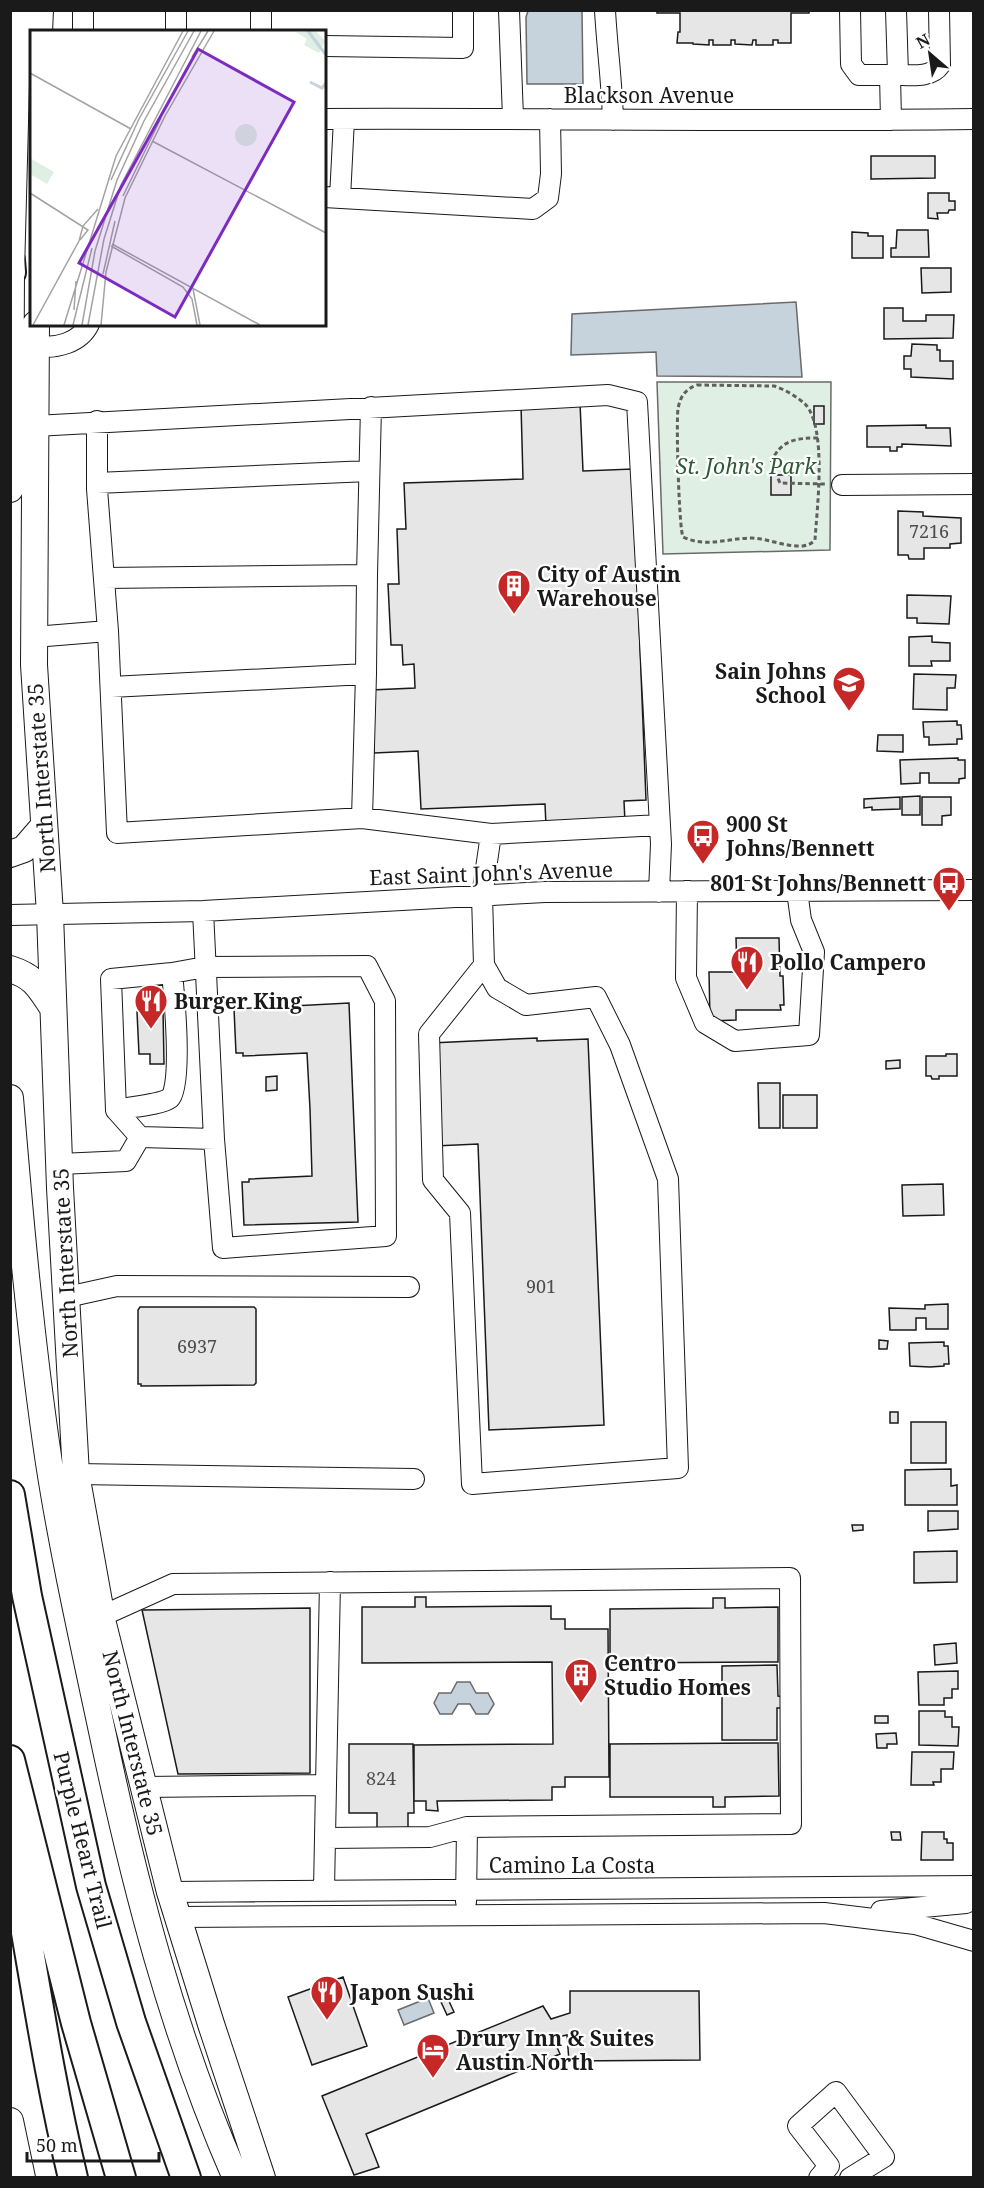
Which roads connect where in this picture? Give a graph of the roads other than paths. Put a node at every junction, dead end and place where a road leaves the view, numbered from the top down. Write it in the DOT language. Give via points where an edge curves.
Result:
graph roads {
  1 [pos="18,10"];
  2 [pos="40,10"];
  3 [pos="83,10"];
  4 [pos="176,10"];
  5 [pos="261,10"];
  6 [pos="462,10"];
  7 [pos="509,10"];
  8 [pos="605,10"];
  9 [pos="850,10"];
  10 [pos="896,10"];
  11 [pos="939,10"];
  12 [pos="39,30"];
  13 [pos="83,30"];
  14 [pos="176,30"];
  15 [pos="261,30"];
  16 [pos="326,46"];
  17 [pos="894,74"];
  18 [pos="513,118"];
  19 [pos="326,119"];
  20 [pos="345,119"];
  21 [pos="550,119"];
  22 [pos="974,119"];
  23 [pos="613,120"];
  24 [pos="891,120"];
  25 [pos="332,197"];
  26 [pos="11,266"];
  27 [pos="88,326"];
  28 [pos="36,335"];
  29 [pos="371,407"];
  30 [pos="97,421"];
  31 [pos="35,426"];
  32 [pos="369,471"];
  33 [pos="96,483"];
  34 [pos="974,484"];
  35 [pos="842,485"];
  36 [pos="10,489"];
  37 [pos="367,575"];
  38 [pos="104,578"];
  39 [pos="108,631"];
  40 [pos="34,637"];
  41 [pos="366,674"];
  42 [pos="111,687"];
  43 [pos="362,818"];
  44 [pos="660,825"];
  45 [pos="43,827"];
  46 [pos="491,834"];
  47 [pos="17,851"];
  48 [pos="974,890"];
  49 [pos="687,891"];
  50 [pos="796,891"];
  51 [pos="659,892"];
  52 [pos="482,896"];
  53 [pos="203,911"];
  54 [pos="50,914"];
  55 [pos="12,915"];
  56 [pos="484,965"];
  57 [pos="205,967"];
  58 [pos="19,972"];
  59 [pos="172,973"];
  60 [pos="53,1008"];
  61 [pos="10,1098"];
  62 [pos="116,1110"];
  63 [pos="140,1137"];
  64 [pos="214,1139"];
  65 [pos="60,1164"];
  66 [pos="409,1287"];
  67 [pos="66,1297"];
  68 [pos="76,1474"];
  69 [pos="414,1479"];
  70 [pos="10,1495"];
  71 [pos="330,1582"];
  72 [pos="102,1616"];
  73 [pos="10,1760"];
  74 [pos="326,1785"];
  75 [pos="144,1787"];
  76 [pos="466,1827"];
  77 [pos="10,1828"];
  78 [pos="325,1839"];
  79 [pos="974,1886"];
  80 [pos="466,1889"];
  81 [pos="324,1890"];
  82 [pos="170,1892"];
  83 [pos="974,1899"];
  84 [pos="824,1913"];
  85 [pos="466,1915"];
  86 [pos="177,1917"];
  87 [pos="974,1941"];
  88 [pos="10,2121"];
  89 [pos="22,2178"];
  90 [pos="73,2178"];
  91 [pos="121,2178"];
  92 [pos="186,2178"];
  93 [pos="236,2178"];
  94 [pos="262,2178"];
  95 [pos="819,2178"];
  96 [pos="850,2178"];
  1 -- 26 [label="main road"];
  2 -- 12 [label="main road"];
  3 -- 13 [label="street"];
  4 -- 14 [label="street"];
  5 -- 15 [label="street"];
  6 -- 16 [label="street" via="463,48"];
  7 -- 18 [label="street"];
  8 -- 23 [label="street"];
  9 -- 17 [label="street" via="853,70 859,75"];
  10 -- 17 [label="street"];
  11 -- 17 [label="street" via="940,65 930,74"];
  17 -- 24 [label="street"];
  18 -- 20 [label="street, Blackson Avenue"];
  18 -- 21 [label="street, Blackson Avenue"];
  19 -- 20 [label="street, Blackson Avenue"];
  20 -- 25 [label="street"];
  21 -- 23 [label="street, Blackson Avenue"];
  21 -- 25 [label="street" via="548,198 533,208"];
  22 -- 24 [label="street, Blackson Avenue"];
  23 -- 24 [label="street, Blackson Avenue"];
  26 -- 36 [label="main road"];
  27 -- 28 [label="street" via="84,334 53,348"];
  28 -- 31 [label="main road, North Interstate 35"];
  29 -- 30 [label="street"];
  29 -- 32 [label="street"];
  29 -- 44 [label="street" via="608,395 636,402"];
  30 -- 31 [label="street"];
  30 -- 33 [label="street"];
  31 -- 40 [label="main road, North Interstate 35"];
  32 -- 33 [label="street"];
  32 -- 37 [label="street"];
  33 -- 38 [label="street"];
  34 -- 35 [label="street"];
  37 -- 38 [label="street"];
  37 -- 41 [label="street"];
  38 -- 39 [label="street"];
  39 -- 40 [label="street"];
  39 -- 42 [label="street"];
  40 -- 45 [label="main road, North Interstate 35"];
  41 -- 42 [label="street"];
  41 -- 43 [label="street"];
  42 -- 43 [label="street" via="117,833"];
  43 -- 46 [label="street"];
  44 -- 46 [label="street"];
  44 -- 51 [label="street"];
  45 -- 47 [label="main road"];
  45 -- 54 [label="main road, North Interstate 35"];
  46 -- 52 [label="street"];
  48 -- 50 [label="street, East Saint John's Avenue"];
  49 -- 50 [label="street, East Saint John's Avenue"];
  49 -- 50 [label="street" via="686,978 705,1023 735,1041 809,1035 814,952 801,920"];
  49 -- 51 [label="street, East Saint John's Avenue"];
  51 -- 52 [label="street, East Saint John's Avenue"];
  52 -- 53 [label="street, East Saint John's Avenue"];
  52 -- 56 [label="street"];
  53 -- 54 [label="street, East Saint John's Avenue"];
  53 -- 57 [label="street"];
  54 -- 55 [label="street, East Saint John's Avenue"];
  54 -- 60 [label="main road, North Interstate 35"];
  56 -- 56 [label="street" via="429,1034 433,1180 460,1213 472,1484 678,1468 668,1179 620,1045 596,997 526,1005 497,988"];
  57 -- 59 [label="street"];
  57 -- 64 [label="street"];
  57 -- 64 [label="street" via="367,966 385,1001 386,1236 223,1248"];
  58 -- 60 [label="main road" via="40,988"];
  59 -- 62 [label="street" via="177,1071 174,1092 162,1102"];
  59 -- 62 [label="street" via="111,979"];
  60 -- 65 [label="main road, North Interstate 35"];
  61 -- 93 [label="main road" via="31,1327 75,1608 113,1785 165,1986 211,2122"];
  62 -- 63 [label="street"];
  63 -- 64 [label="street"];
  63 -- 65 [label="street" via="126,1161"];
  65 -- 67 [label="main road, North Interstate 35"];
  66 -- 67 [label="street" via="117,1286"];
  67 -- 68 [label="main road, North Interstate 35"];
  68 -- 69 [label="street"];
  68 -- 72 [label="main road, North Interstate 35"];
  70 -- 92 [label="highway, Purple Heart Trail" via="27,1596 91,1886 131,2022"];
  71 -- 72 [label="street" via="173,1584"];
  71 -- 74 [label="street"];
  71 -- 76 [label="street" via="790,1578 791,1824"];
  72 -- 75 [label="main road, North Interstate 35"];
  73 -- 91 [label="highway" via="76,2023"];
  74 -- 75 [label="street"];
  74 -- 78 [label="street"];
  75 -- 82 [label="main road, North Interstate 35"];
  76 -- 78 [label="street" via="430,1837"];
  76 -- 80 [label="street"];
  77 -- 90 [label="highway" via="43,2040"];
  78 -- 81 [label="street"];
  79 -- 80 [label="street, Camino La Costa"];
  80 -- 81 [label="street, Camino La Costa"];
  80 -- 85 [label="street"];
  81 -- 82 [label="street, Camino La Costa"];
  82 -- 86 [label="main road, North Interstate 35"];
  83 -- 84 [label="street" via="910,1909"];
  84 -- 85 [label="street"];
  84 -- 87 [label="street" via="915,1924"];
  85 -- 86 [label="street"];
  86 -- 94 [label="main road, North Interstate 35"];
  88 -- 89 [label="main road"];
  95 -- 96 [label="street" via="829,2166 798,2126 836,2092 884,2157"];
}
